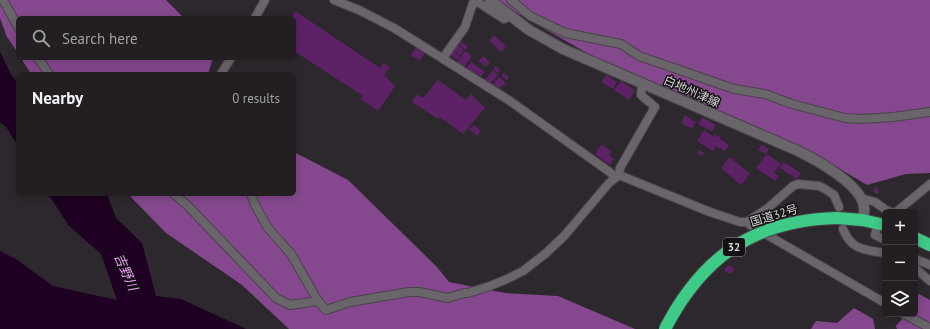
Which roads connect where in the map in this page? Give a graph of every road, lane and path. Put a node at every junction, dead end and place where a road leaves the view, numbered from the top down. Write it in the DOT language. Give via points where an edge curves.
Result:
graph roads {
  1 [pos="3,0"];
  2 [pos="265,0"];
  3 [pos="334,0"];
  4 [pos="490,0"];
  5 [pos="511,0"];
  6 [pos="256,16"];
  7 [pos="510,16"];
  8 [pos="16,24"];
  9 [pos="442,58"];
  10 [pos="39,60"];
  11 [pos="230,60"];
  12 [pos="48,72"];
  13 [pos="222,72"];
  14 [pos="642,83"];
  15 [pos="930,112"];
  16 [pos="617,176"];
  17 [pos="930,184"];
  18 [pos="176,196"];
  19 [pos="251,196"];
  20 [pos="861,198"];
  21 [pos="885,209"];
  22 [pos="900,209"];
  23 [pos="838,213"];
  24 [pos="862,220"];
  25 [pos="747,222"];
  26 [pos="881,224"];
  27 [pos="843,229"];
  28 [pos="882,238"];
  29 [pos="918,240"];
  30 [pos="930,246"];
  31 [pos="882,253"];
  32 [pos="918,260"];
  33 [pos="930,265"];
  34 [pos="918,271"];
  35 [pos="930,281"];
  36 [pos="318,301"];
  37 [pos="882,301"];
  38 [pos="910,317"];
  39 [pos="930,328"];
  40 [pos="664,329"];
  1 -- 8 [label="street"];
  2 -- 6 [label="street"];
  3 -- 9 [label="street" via="394,28"];
  4 -- 7 [label="main road, 白地州津線"];
  5 -- 15 [label="street" via="530,16 565,33 621,44 639,56 734,89 765,94 845,118 893,117"];
  7 -- 9 [label="street" via="504,19 479,3 473,3 465,27"];
  7 -- 14 [label="main road, 白地州津線" via="563,49"];
  9 -- 16 [label="street" via="510,101"];
  10 -- 12 [label="street"];
  11 -- 13 [label="street"];
  14 -- 16 [label="street" via="641,95 655,107"];
  14 -- 20 [label="main road, 白地州津線" via="817,161 838,174"];
  16 -- 25 [label="street" via="710,212"];
  16 -- 36 [label="street" via="545,254 523,271 490,286 448,298 409,292 350,302 326,310"];
  17 -- 22 [label="street"];
  18 -- 36 [label="street" via="276,298 290,305"];
  19 -- 36 [label="street" via="268,228 291,254"];
  20 -- 21 [label="street" via="875,202"];
  20 -- 24 [label="main road" via="864,206"];
  23 -- 24 [label="highway, 国道32号 / 32"];
  23 -- 25 [label="street" via="834,195 819,186 798,184"];
  23 -- 40 [label="highway, 国道32号 / 32, bridge" via="787,224 760,233 733,247 695,281"];
  24 -- 26 [label="highway, 国道32号 / 32"];
  25 -- 37 [label="street"];
  26 -- 28 [label="street" via="875,235"];
  27 -- 31 [label="street" via="854,245"];
  29 -- 30 [label="highway"];
  32 -- 33 [label="street"];
  34 -- 35 [label="street"];
  38 -- 39 [label="street"];
}
